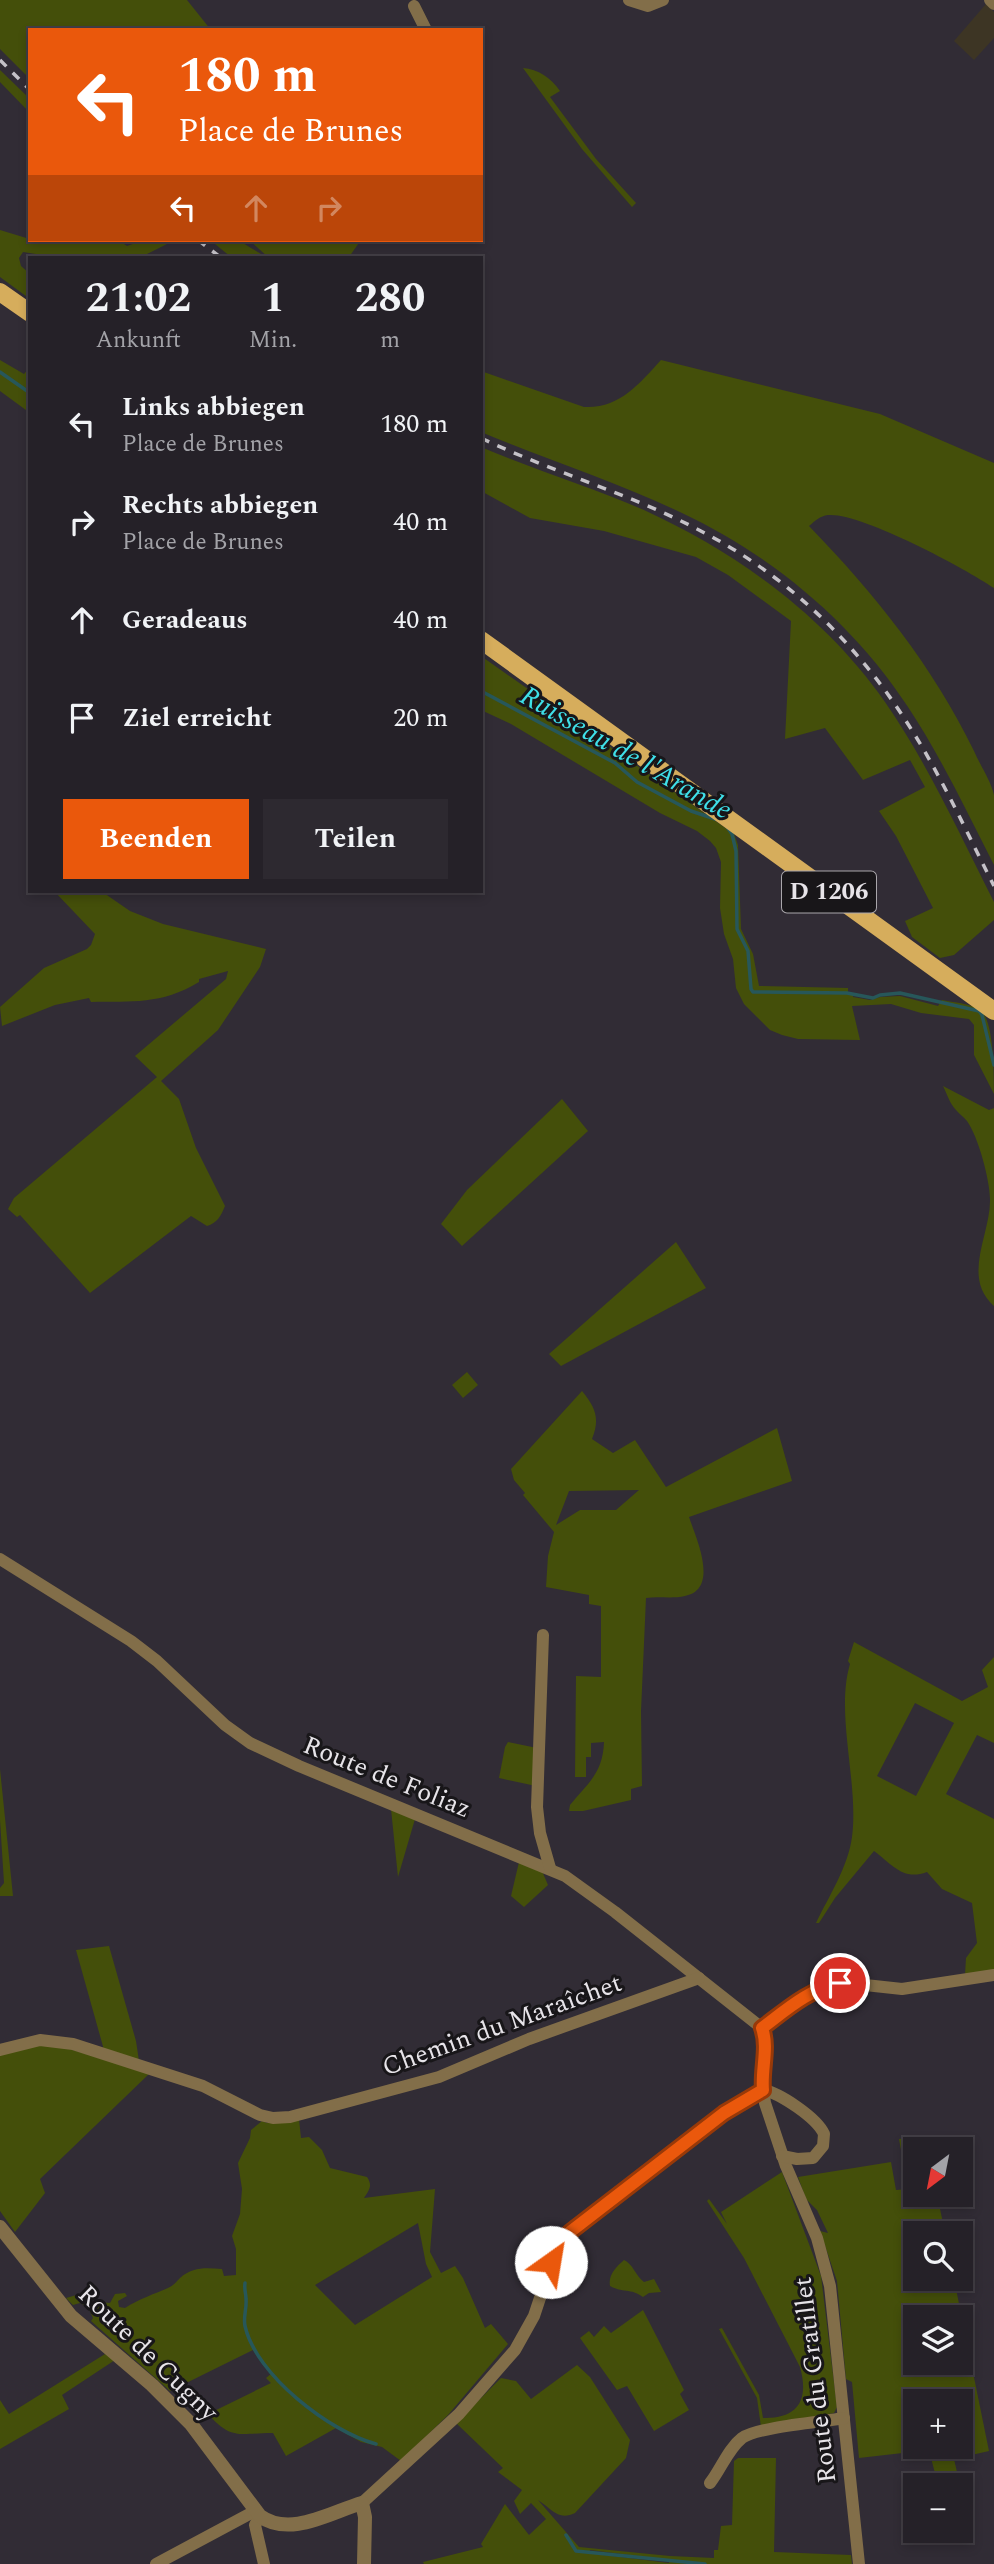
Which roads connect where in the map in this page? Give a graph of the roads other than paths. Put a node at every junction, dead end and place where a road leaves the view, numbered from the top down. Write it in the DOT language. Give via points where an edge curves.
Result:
graph roads {
  1 [pos="629,0"];
  2 [pos="663,0"];
  3 [pos="990,0"];
  4 [pos="412,3"];
  5 [pos="994,4"];
  6 [pos="425,28"];
  7 [pos="0,292"];
  8 [pos="28,312"];
  9 [pos="483,641"];
  10 [pos="994,1011"];
  11 [pos="0,1559"];
  12 [pos="544,1635"];
  13 [pos="550,1868"];
  14 [pos="994,1975"];
  15 [pos="699,1978"];
  16 [pos="762,2028"];
  17 [pos="0,2050"];
  18 [pos="763,2090"];
  19 [pos="782,2156"];
  20 [pos="0,2227"];
  21 [pos="844,2418"];
  22 [pos="710,2483"];
  23 [pos="362,2503"];
  24 [pos="258,2513"];
  25 [pos="156,2564"];
  26 [pos="264,2564"];
  27 [pos="364,2564"];
  28 [pos="859,2564"];
  1 -- 2 [label="street" via="651,6"];
  3 -- 5 [label="street"];
  4 -- 6 [label="street"];
  7 -- 8 [label="main road"];
  9 -- 10 [label="main road, D 1206"];
  11 -- 13 [label="street, Route de Foliaz" via="131,1641 250,1743"];
  12 -- 13 [label="street" via="537,1807"];
  13 -- 15 [label="street, Route de Foliaz" via="599,1899"];
  14 -- 16 [label="street" via="902,1989 840,1983 807,1995"];
  15 -- 16 [label="street, Route de Foliaz"];
  15 -- 17 [label="street, Chemin du Maraîchet" via="439,2077 290,2117 260,2115 203,2086 74,2044 40,2040"];
  16 -- 18 [label="street, Route du Gratillet"];
  18 -- 19 [label="street, Route du Gratillet"];
  18 -- 19 [label="street" via="810,2117 824,2134 824,2146 813,2158"];
  18 -- 23 [label="street" via="724,2113 570,2232 554,2256 534,2316 515,2350 458,2414"];
  19 -- 21 [label="street, Route du Gratillet" via="828,2276"];
  20 -- 24 [label="street, Route de Cugny" via="71,2316 191,2424"];
  21 -- 22 [label="street" via="744,2436"];
  21 -- 28 [label="street, Route du Gratillet"];
  23 -- 24 [label="street" via="295,2525 275,2524"];
  23 -- 27 [label="street"];
  24 -- 25 [label="street"];
  24 -- 26 [label="street" via="255,2525"];
}
